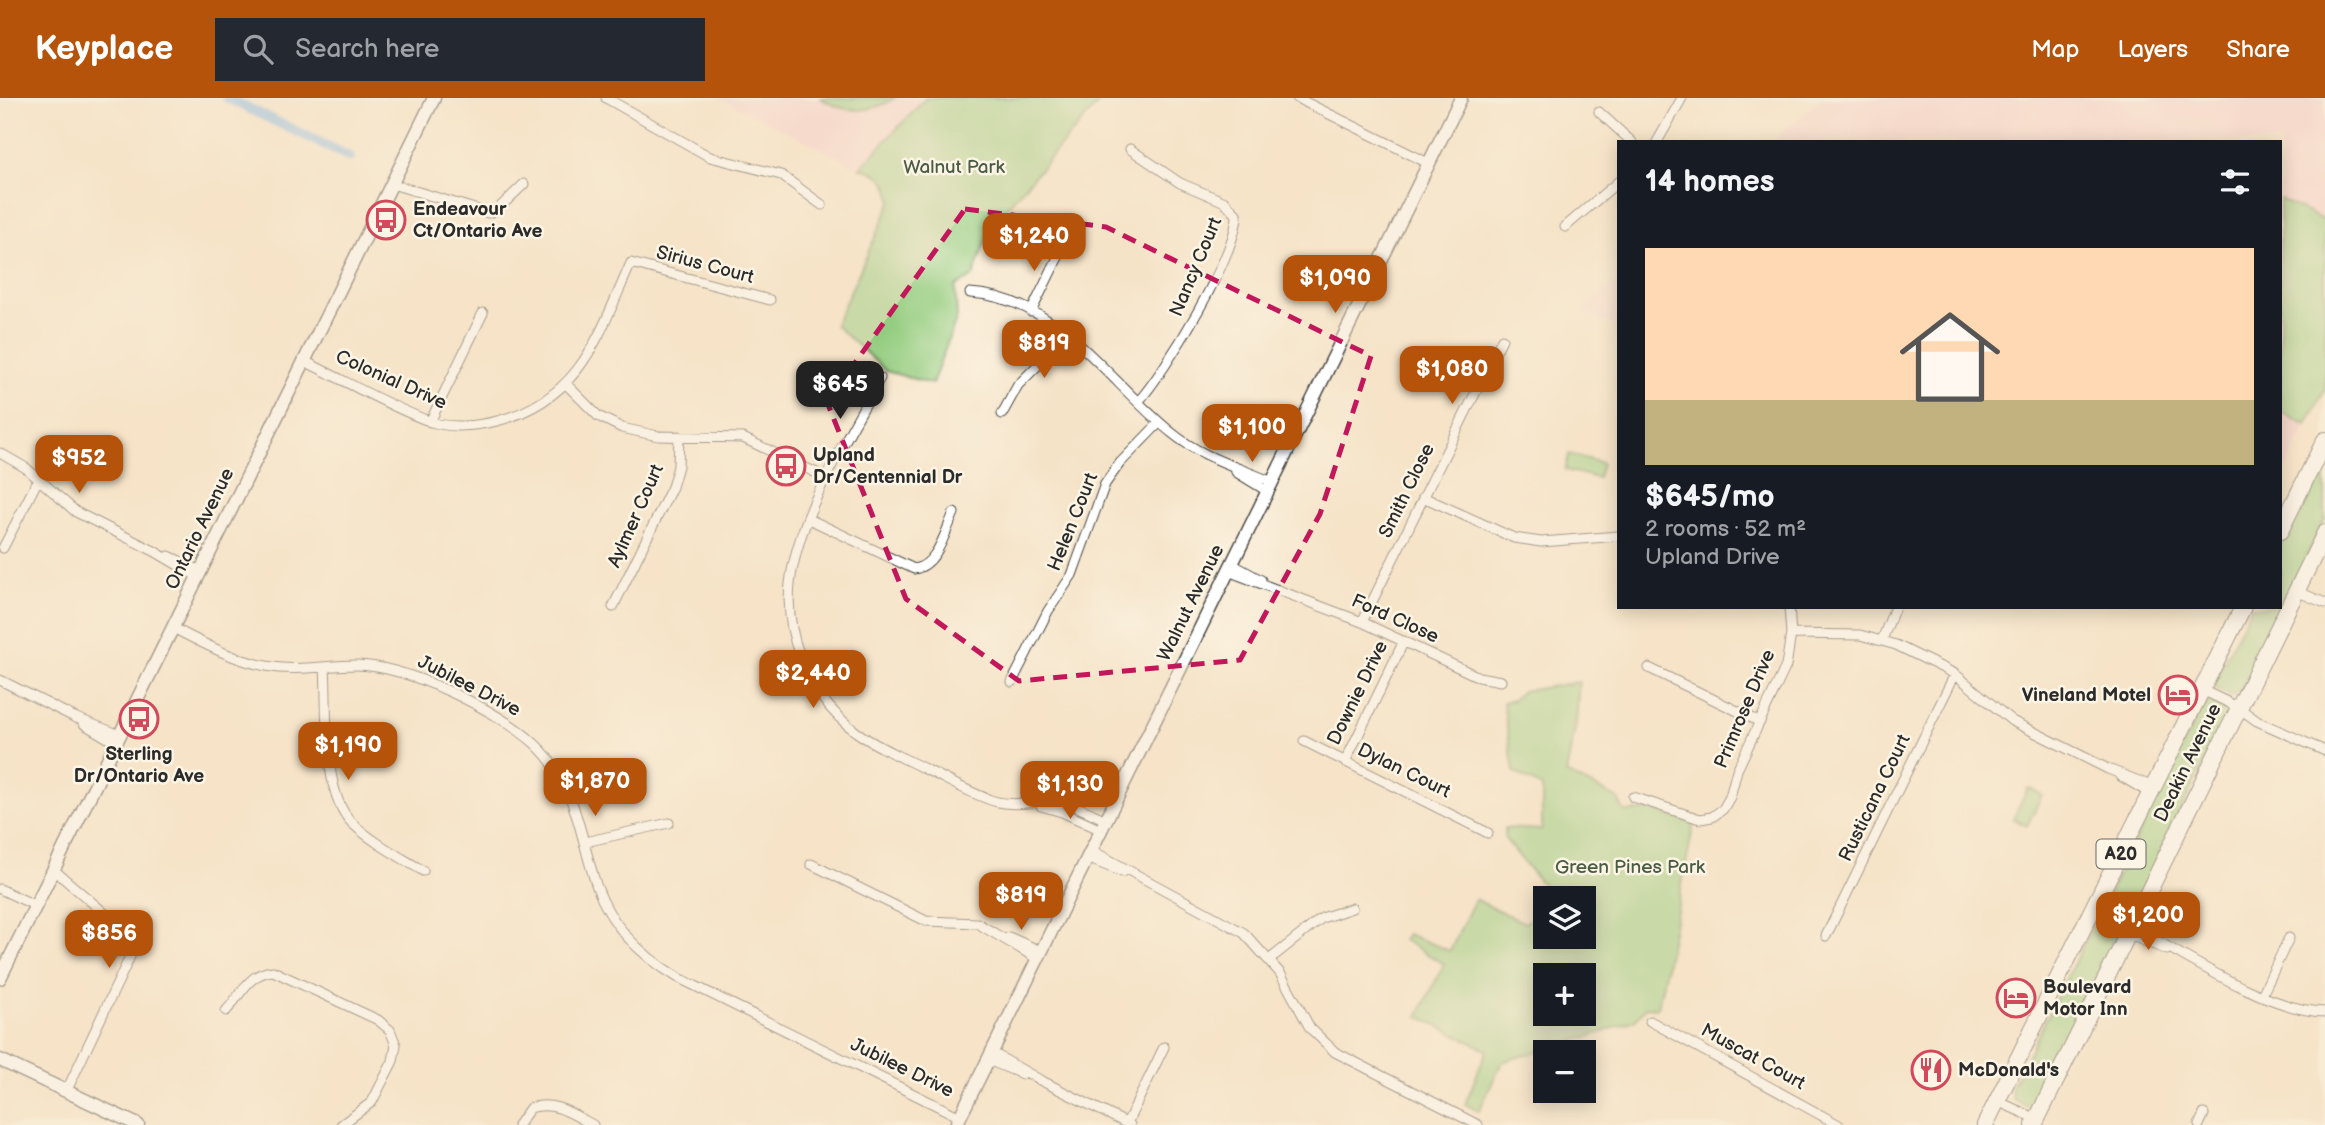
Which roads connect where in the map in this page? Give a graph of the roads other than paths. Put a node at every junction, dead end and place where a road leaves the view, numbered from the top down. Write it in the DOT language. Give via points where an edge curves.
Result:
graph roads {
  1 [pos="434,98"];
  2 [pos="606,98"];
  3 [pos="1297,98"];
  4 [pos="1461,98"];
  5 [pos="1682,98"];
  6 [pos="1599,112"];
  7 [pos="1630,140"];
  8 [pos="1658,140"];
  9 [pos="1130,149"];
  10 [pos="1428,163"];
  11 [pos="1617,183"];
  12 [pos="392,184"];
  13 [pos="524,184"];
  14 [pos="822,205"];
  15 [pos="1565,227"];
  16 [pos="1063,247"];
  17 [pos="631,263"];
  18 [pos="970,293"];
  19 [pos="770,300"];
  20 [pos="1031,312"];
  21 [pos="483,313"];
  22 [pos="1068,335"];
  23 [pos="1502,339"];
  24 [pos="304,361"];
  25 [pos="880,378"];
  26 [pos="567,385"];
  27 [pos="1138,402"];
  28 [pos="1002,414"];
  29 [pos="430,422"];
  30 [pos="1159,423"];
  31 [pos="679,436"];
  32 [pos="2325,440"];
  33 [pos="0,453"];
  34 [pos="39,478"];
  35 [pos="827,478"];
  36 [pos="1270,487"];
  37 [pos="1423,498"];
  38 [pos="954,513"];
  39 [pos="809,519"];
  40 [pos="2282,527"];
  41 [pos="2325,533"];
  42 [pos="1617,536"];
  43 [pos="3,548"];
  44 [pos="1230,567"];
  45 [pos="199,574"];
  46 [pos="2296,591"];
  47 [pos="2325,603"];
  48 [pos="613,607"];
  49 [pos="1789,609"];
  50 [pos="1894,609"];
  51 [pos="2242,609"];
  52 [pos="1362,622"];
  53 [pos="173,628"];
  54 [pos="1791,634"];
  55 [pos="1882,640"];
  56 [pos="1404,641"];
  57 [pos="325,667"];
  58 [pos="1649,668"];
  59 [pos="1955,674"];
  60 [pos="0,680"];
  61 [pos="1501,681"];
  62 [pos="1012,682"];
  63 [pos="2202,691"];
  64 [pos="2239,708"];
  65 [pos="1760,722"];
  66 [pos="118,739"];
  67 [pos="1304,741"];
  68 [pos="2325,751"];
  69 [pos="1345,762"];
  70 [pos="2153,790"];
  71 [pos="1633,797"];
  72 [pos="669,823"];
  73 [pos="1103,825"];
  74 [pos="1488,833"];
  75 [pos="585,842"];
  76 [pos="1089,854"];
  77 [pos="811,864"];
  78 [pos="54,870"];
  79 [pos="423,871"];
  80 [pos="0,889"];
  81 [pos="36,906"];
  82 [pos="1352,908"];
  83 [pos="2129,930"];
  84 [pos="1826,936"];
  85 [pos="2289,938"];
  86 [pos="1040,955"];
  87 [pos="1270,959"];
  88 [pos="0,978"];
  89 [pos="2262,995"];
  90 [pos="226,1011"];
  91 [pos="2325,1012"];
  92 [pos="1650,1021"];
  93 [pos="1164,1047"];
  94 [pos="0,1049"];
  95 [pos="990,1056"];
  96 [pos="0,1060"];
  97 [pos="14,1064"];
  98 [pos="67,1090"];
  99 [pos="1997,1101"];
  100 [pos="2204,1114"];
  101 [pos="958,1121"];
  102 [pos="2035,1122"];
  103 [pos="1128,1124"];
  104 [pos="1475,1124"];
  105 [pos="138,1125"];
  106 [pos="341,1125"];
  107 [pos="518,1125"];
  108 [pos="593,1125"];
  109 [pos="1839,1125"];
  110 [pos="1985,1125"];
  111 [pos="2199,1125"];
  1 -- 12 [label="street, Ontario Avenue"];
  2 -- 14 [label="street" via="710,158 781,175"];
  3 -- 10 [label="street"];
  4 -- 10 [label="street, Walnut Avenue"];
  5 -- 8 [label="street"];
  6 -- 7 [label="street"];
  9 -- 27 [label="street, Nancy Court" via="1180,183 1225,202 1237,215 1235,230 1195,316"];
  10 -- 36 [label="street, Walnut Avenue"];
  11 -- 15 [label="street"];
  12 -- 13 [label="street" via="488,213 498,210"];
  12 -- 24 [label="street, Ontario Avenue"];
  16 -- 20 [label="street"];
  17 -- 19 [label="street, Sirius Court"];
  17 -- 26 [label="street, Colonial Drive" via="590,357"];
  18 -- 20 [label="street" via="998,298"];
  20 -- 22 [label="street"];
  21 -- 29 [label="street"];
  22 -- 27 [label="street"];
  22 -- 28 [label="street" via="1018,385"];
  23 -- 37 [label="street, Smith Close"];
  24 -- 29 [label="street, Colonial Drive"];
  24 -- 45 [label="street, Ontario Avenue"];
  25 -- 35 [label="street"];
  26 -- 29 [label="street, Colonial Drive" via="514,417 481,425"];
  26 -- 31 [label="street" via="598,416 622,428"];
  27 -- 30 [label="street"];
  30 -- 36 [label="street" via="1186,443"];
  30 -- 62 [label="street, Helen Court" via="1105,484 1072,575"];
  31 -- 35 [label="street" via="743,438"];
  31 -- 48 [label="street, Aylmer Court" via="672,487"];
  32 -- 40 [label="highway"];
  33 -- 34 [label="street"];
  34 -- 43 [label="street"];
  34 -- 45 [label="street" via="76,512"];
  35 -- 39 [label="street"];
  36 -- 44 [label="street, Walnut Avenue"];
  37 -- 42 [label="street" via="1527,541"];
  37 -- 52 [label="street, Smith Close"];
  38 -- 39 [label="street" via="932,559 914,569"];
  39 -- 73 [label="street" via="792,568 789,602 797,649 819,695 844,723 872,742 990,800 1036,805"];
  41 -- 46 [label="highway, Deakin Avenue / A20"];
  44 -- 52 [label="street, Ford Close"];
  44 -- 73 [label="street, Walnut Avenue"];
  45 -- 53 [label="street, Ontario Avenue"];
  46 -- 47 [label="street"];
  46 -- 64 [label="highway, Deakin Avenue / A20"];
  49 -- 54 [label="street, Primrose Drive"];
  50 -- 55 [label="street"];
  51 -- 63 [label="highway, Deakin Avenue / A20"];
  52 -- 56 [label="street, Ford Close"];
  53 -- 57 [label="street, Jubilee Drive" via="246,662 279,668"];
  53 -- 66 [label="street, Ontario Avenue"];
  54 -- 55 [label="street" via="1852,634"];
  54 -- 65 [label="street, Primrose Drive" via="1786,666"];
  55 -- 59 [label="street"];
  56 -- 61 [label="street, Ford Close" via="1479,677"];
  56 -- 69 [label="street, Downie Drive"];
  57 -- 75 [label="street, Jubilee Drive" via="373,666 407,674 517,729 556,769 574,803"];
  57 -- 79 [label="street" via="337,800 361,830"];
  58 -- 65 [label="street"];
  59 -- 70 [label="street" via="2012,721"];
  59 -- 84 [label="street, Rusticana Court"];
  60 -- 66 [label="street"];
  63 -- 64 [label="street"];
  63 -- 70 [label="highway, Deakin Avenue / A20"];
  64 -- 68 [label="street"];
  64 -- 83 [label="highway, Deakin Avenue / A20"];
  65 -- 71 [label="street, Primrose Drive" via="1727,804 1712,817 1700,819"];
  66 -- 78 [label="street, Ontario Avenue"];
  67 -- 69 [label="street, Dylan Court"];
  69 -- 74 [label="street, Dylan Court"];
  70 -- 99 [label="highway, Deakin Avenue / A20"];
  72 -- 75 [label="street"];
  73 -- 76 [label="street, Walnut Avenue"];
  75 -- 101 [label="street, Jubilee Drive" via="604,904 648,958"];
  76 -- 86 [label="street, Walnut Avenue"];
  76 -- 87 [label="street" via="1233,926"];
  77 -- 86 [label="street" via="926,921 962,920"];
  78 -- 81 [label="street, Ontario Avenue"];
  78 -- 98 [label="street" via="130,935 135,946"];
  80 -- 81 [label="street"];
  81 -- 88 [label="street, Ontario Avenue"];
  82 -- 87 [label="street" via="1322,918"];
  83 -- 89 [label="street"];
  83 -- 102 [label="highway, Deakin Avenue / A20"];
  85 -- 89 [label="street"];
  86 -- 95 [label="street, Walnut Avenue"];
  87 -- 104 [label="street" via="1301,1017 1335,1052"];
  89 -- 91 [label="street" via="2294,1008"];
  90 -- 106 [label="street" via="249,981 273,971 384,1024 396,1045 393,1061 372,1102"];
  92 -- 109 [label="street, Muscat Court"];
  93 -- 103 [label="street"];
  94 -- 97 [label="street"];
  95 -- 101 [label="street, Walnut Avenue"];
  95 -- 103 [label="street"];
  96 -- 97 [label="street"];
  97 -- 98 [label="street"];
  98 -- 105 [label="street"];
  99 -- 102 [label="street"];
  99 -- 110 [label="highway, Deakin Avenue / A20"];
  100 -- 111 [label="street"];
  107 -- 108 [label="street" via="530,1108 543,1105 556,1106"];
}
